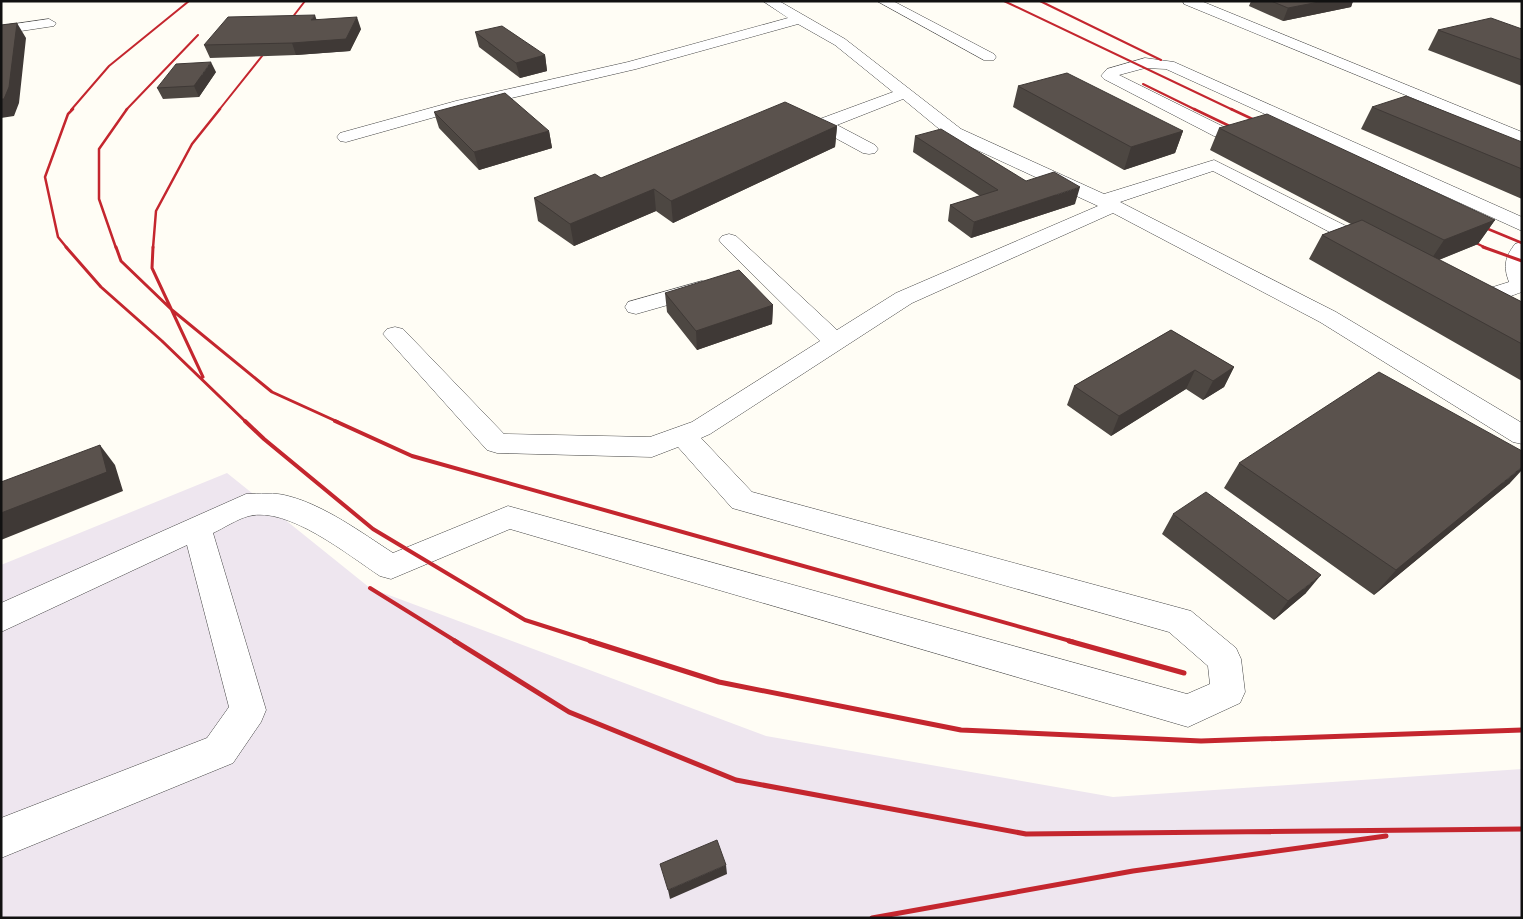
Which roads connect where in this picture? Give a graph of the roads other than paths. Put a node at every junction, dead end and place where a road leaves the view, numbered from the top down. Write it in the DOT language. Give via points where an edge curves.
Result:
graph roads {
  1 [pos="769,1"];
  2 [pos="882,1"];
  3 [pos="1189,1"];
  4 [pos="799,19"];
  5 [pos="49,24"];
  6 [pos="1,30"];
  7 [pos="988,57"];
  8 [pos="905,93"];
  9 [pos="1220,132"];
  10 [pos="346,137"];
  11 [pos="1522,138"];
  12 [pos="869,149"];
  13 [pos="1103,201"];
  14 [pos="1522,225"];
  15 [pos="729,240"];
  16 [pos="1522,248"];
  17 [pos="1388,255"];
  18 [pos="761,270"];
  19 [pos="1450,287"];
  20 [pos="636,307"];
  21 [pos="395,334"];
  22 [pos="835,342"];
  23 [pos="683,435"];
  24 [pos="1522,435"];
  25 [pos="197,528"];
  26 [pos="1,618"];
  27 [pos="1,838"];
  1 -- 4 [label="street"];
  2 -- 7 [label="street"];
  3 -- 11 [label="street"];
  4 -- 8 [label="street" via="840,42"];
  4 -- 10 [label="street" via="631,66 456,106"];
  5 -- 6 [label="street"];
  8 -- 12 [label="street" via="823,124"];
  8 -- 13 [label="street" via="954,133"];
  9 -- 14 [label="street" via="1109,76 1112,72 1145,63 1169,64"];
  13 -- 17 [label="street" via="1214,165"];
  13 -- 22 [label="street" via="904,298"];
  13 -- 24 [label="street" via="1328,317"];
  15 -- 18 [label="street"];
  16 -- 19 [label="street" via="1515,259 1521,285 1476,300"];
  18 -- 20 [label="street"];
  18 -- 22 [label="street"];
  21 -- 23 [label="street" via="497,443 652,447"];
  22 -- 23 [label="street" via="701,428"];
  23 -- 25 [label="street" via="742,500 1179,621 1224,659 1228,692 1188,712 508,517 392,567 325,525 286,506 246,505"];
  25 -- 26 [label="street"];
  25 -- 27 [label="street" via="248,710 220,751"];
}
